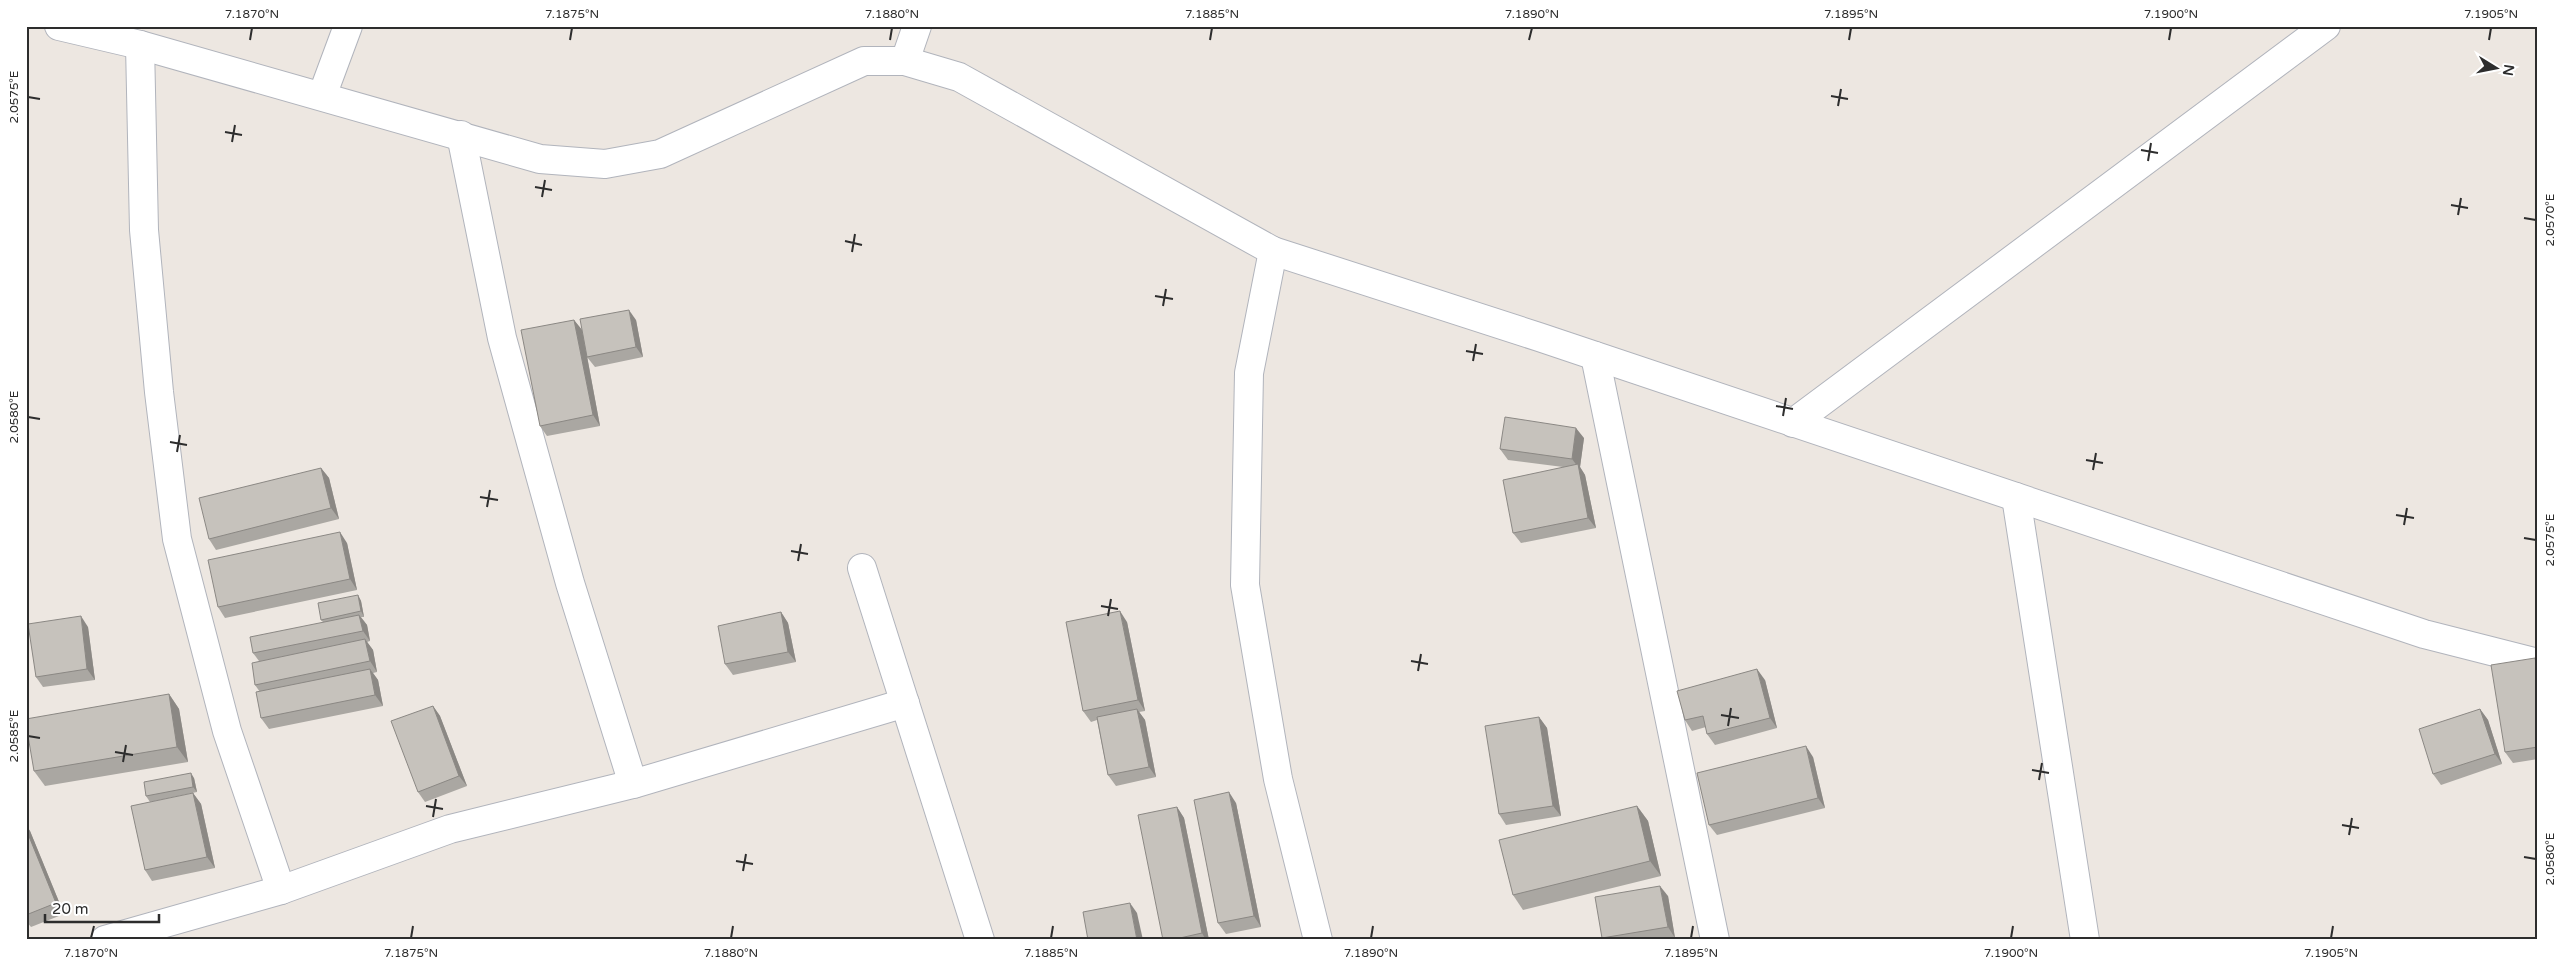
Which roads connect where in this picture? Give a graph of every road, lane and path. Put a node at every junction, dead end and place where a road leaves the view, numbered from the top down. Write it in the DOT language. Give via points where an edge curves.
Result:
graph roads {
  1 [pos="59,26"];
  2 [pos="348,26"];
  3 [pos="917,26"];
  4 [pos="2326,26"];
  5 [pos="140,45"];
  6 [pos="904,61"];
  7 [pos="322,96"];
  8 [pos="461,135"];
  9 [pos="1274,250"];
  10 [pos="1595,356"];
  11 [pos="1793,423"];
  12 [pos="2016,497"];
  13 [pos="862,568"];
  14 [pos="2538,663"];
  15 [pos="905,702"];
  16 [pos="633,784"];
  17 [pos="281,890"];
  18 [pos="105,940"];
  19 [pos="980,940"];
  20 [pos="1318,940"];
  21 [pos="1715,940"];
  22 [pos="2085,940"];
  1 -- 5 [label="street"];
  2 -- 7 [label="street"];
  3 -- 6 [label="street"];
  4 -- 11 [label="street"];
  5 -- 7 [label="street"];
  5 -- 17 [label="street" via="144,230 177,539 226,731"];
  6 -- 8 [label="street" via="864,61 660,154 605,164 540,159"];
  6 -- 9 [label="street" via="958,77"];
  7 -- 8 [label="street"];
  8 -- 16 [label="street" via="502,338 570,583"];
  9 -- 10 [label="street"];
  9 -- 20 [label="street" via="1249,373 1245,585 1278,779"];
  10 -- 11 [label="street"];
  10 -- 21 [label="street"];
  11 -- 12 [label="street"];
  12 -- 14 [label="street" via="2424,634"];
  12 -- 22 [label="street"];
  13 -- 15 [label="street"];
  15 -- 16 [label="street"];
  15 -- 19 [label="street"];
  16 -- 17 [label="street" via="450,829"];
  17 -- 18 [label="street"];
}
